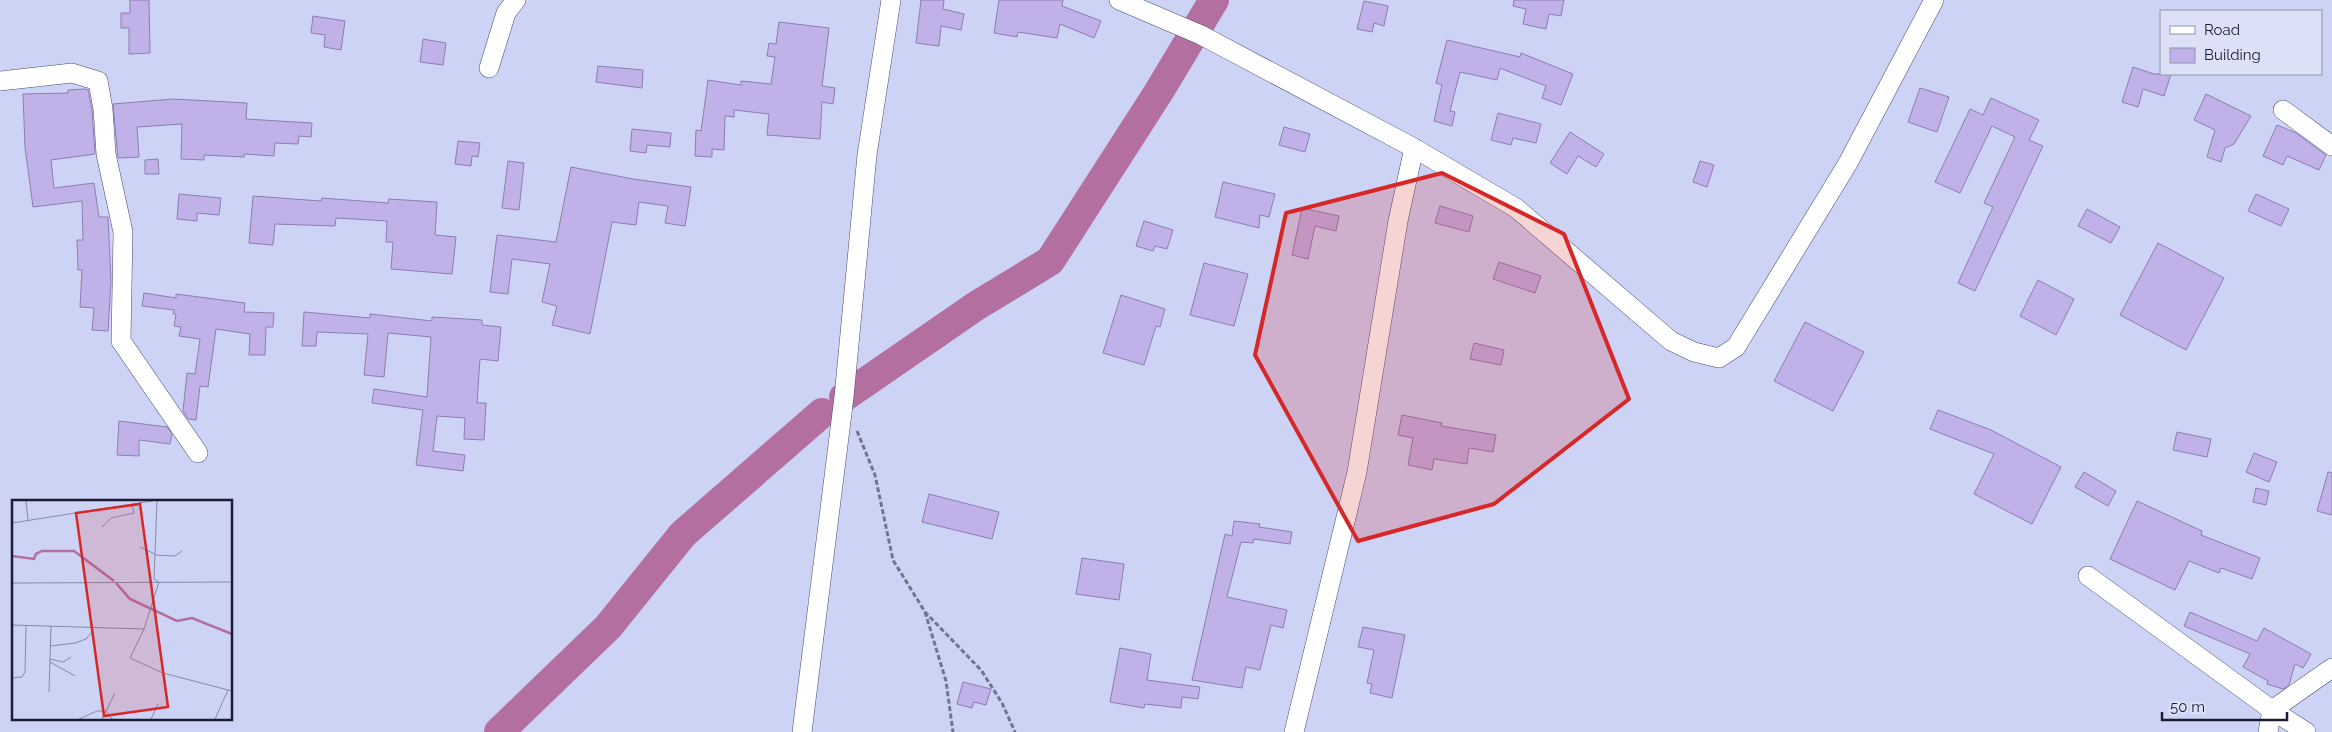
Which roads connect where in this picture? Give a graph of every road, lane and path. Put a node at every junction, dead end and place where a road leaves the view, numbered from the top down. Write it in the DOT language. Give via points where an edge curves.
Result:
graph roads {
  1 [pos="516,0"];
  2 [pos="892,0"];
  3 [pos="1119,0"];
  4 [pos="1934,0"];
  5 [pos="489,68"];
  6 [pos="0,81"];
  7 [pos="2283,110"];
  8 [pos="2332,146"];
  9 [pos="1414,148"];
  10 [pos="854,423"];
  11 [pos="198,453"];
  12 [pos="2088,576"];
  13 [pos="925,612"];
  14 [pos="2332,668"];
  15 [pos="2272,710"];
  16 [pos="802,732"];
  17 [pos="953,732"];
  18 [pos="1015,732"];
  19 [pos="1294,732"];
  20 [pos="2268,732"];
  21 [pos="2306,732"];
  1 -- 5 [label="street" via="506,13"];
  2 -- 16 [label="street" via="867,155 844,397"];
  3 -- 9 [label="street" via="1201,36"];
  4 -- 9 [label="street" via="1848,164 1736,347 1719,358 1694,352 1671,341 1516,208"];
  6 -- 11 [label="street" via="72,74 98,82 106,154 124,232 121,341"];
  7 -- 8 [label="street"];
  9 -- 19 [label="street" via="1398,220 1357,472"];
  10 -- 13 [label="path" via="875,475 893,560"];
  12 -- 15 [label="street"];
  13 -- 17 [label="path" via="946,681"];
  13 -- 18 [label="path" via="981,670 1002,702"];
  14 -- 15 [label="street"];
  15 -- 20 [label="street"];
  15 -- 21 [label="street"];
}
